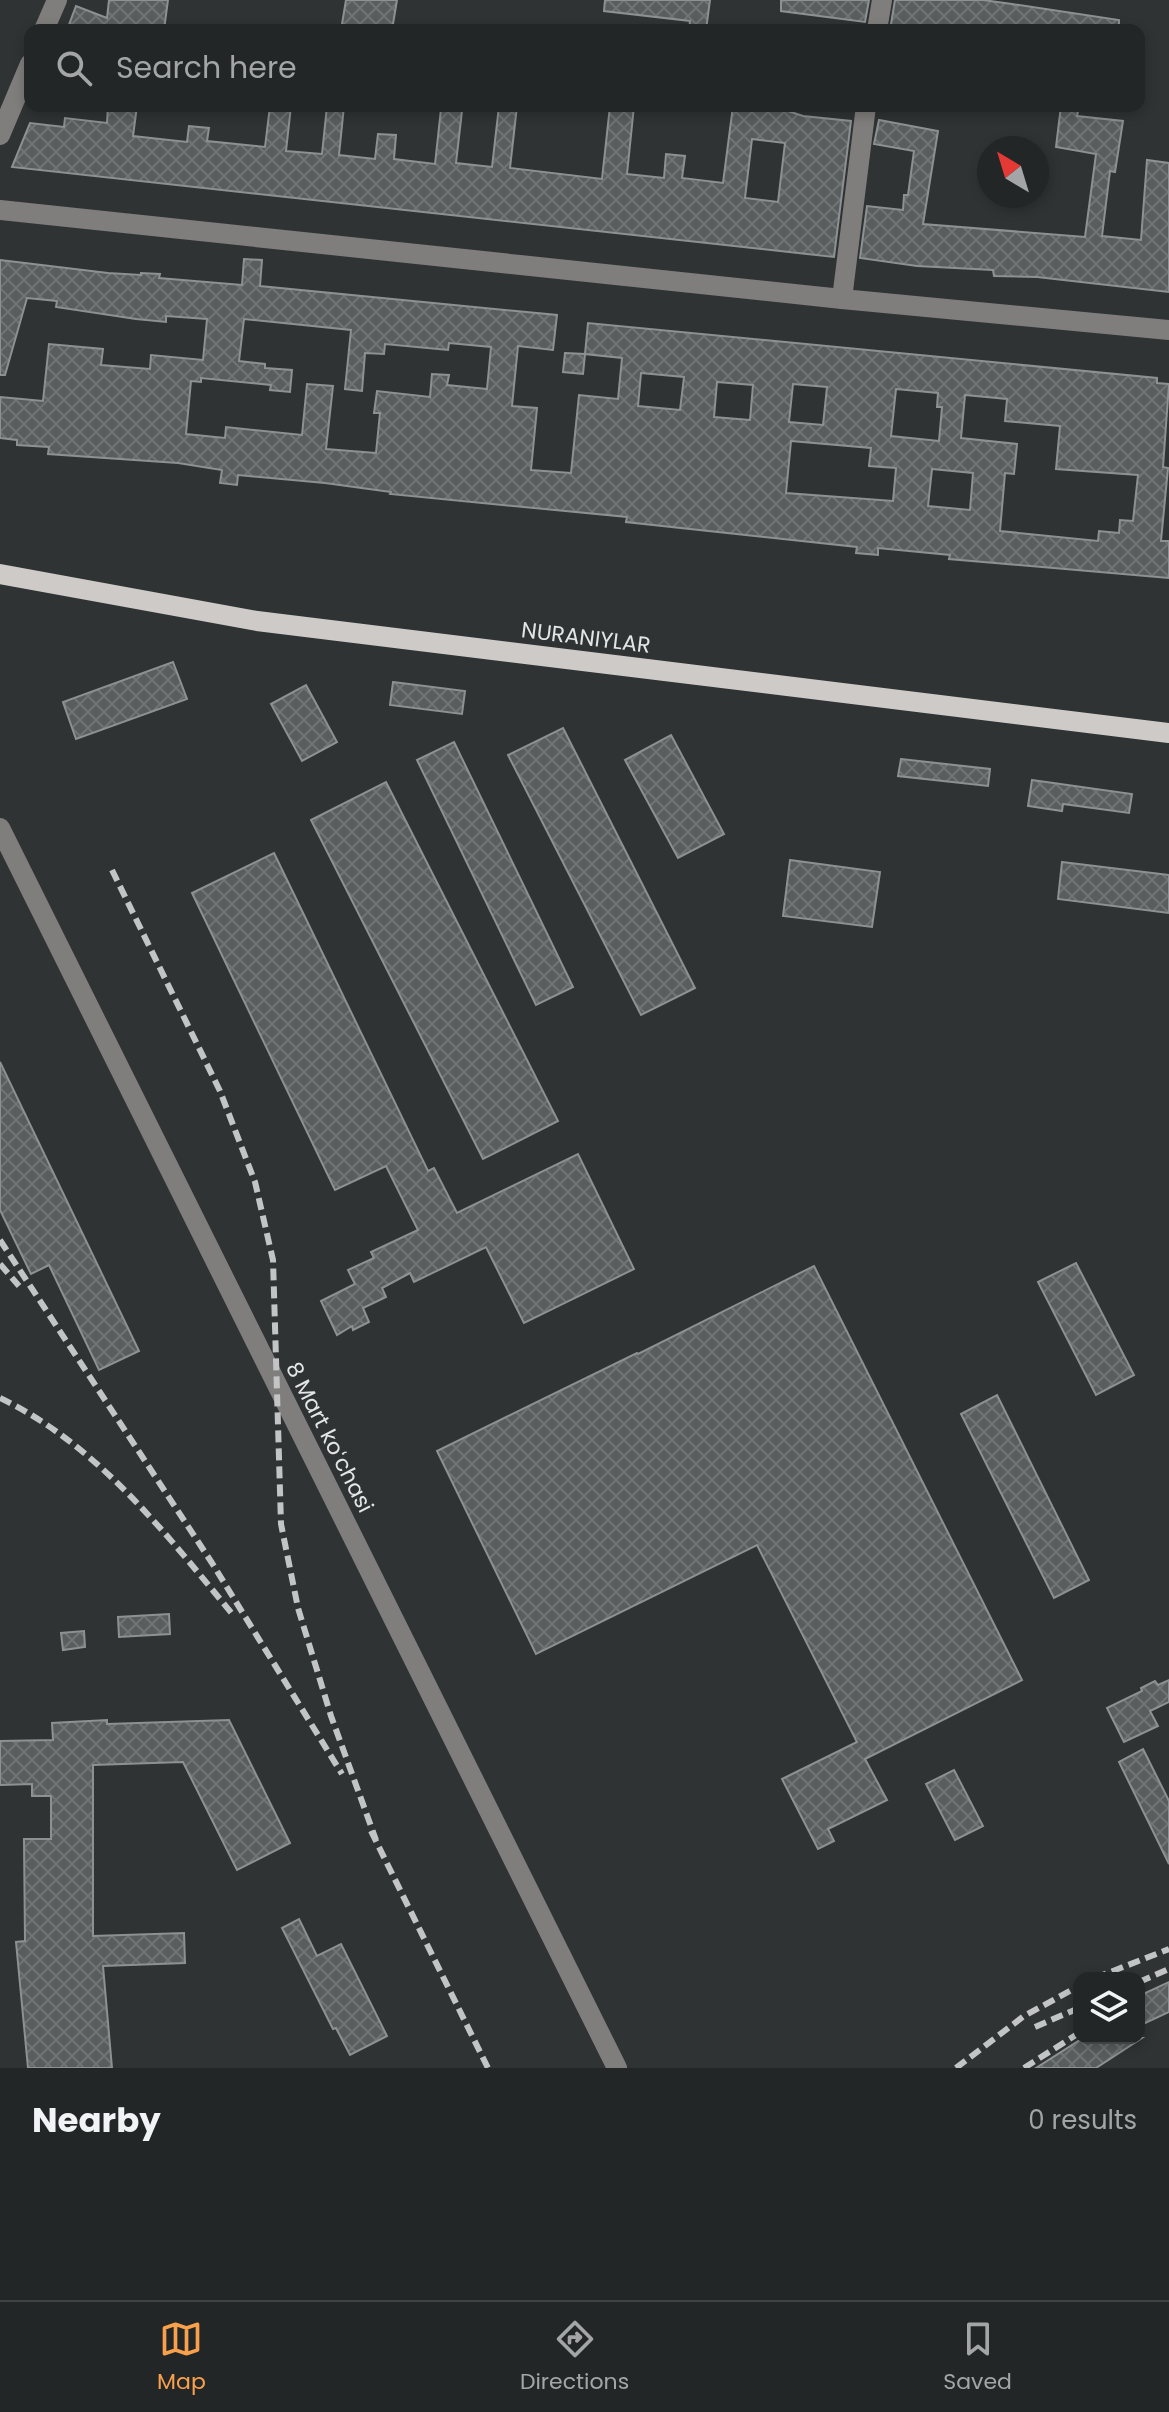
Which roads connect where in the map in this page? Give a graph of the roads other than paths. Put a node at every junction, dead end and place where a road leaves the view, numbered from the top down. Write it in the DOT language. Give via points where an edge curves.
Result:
graph roads {
  1 [pos="57,0"];
  2 [pos="882,0"];
  3 [pos="47,24"];
  4 [pos="878,24"];
  5 [pos="24,78"];
  6 [pos="865,112"];
  7 [pos="0,135"];
  8 [pos="0,210"];
  9 [pos="842,299"];
  10 [pos="1169,330"];
  11 [pos="0,574"];
  12 [pos="1169,733"];
  13 [pos="0,828"];
  14 [pos="617,2068"];
  1 -- 3 [label="street"];
  2 -- 4 [label="street"];
  5 -- 7 [label="street"];
  6 -- 9 [label="street"];
  8 -- 9 [label="street"];
  9 -- 10 [label="street"];
  11 -- 12 [label="main road, NURANIYLAR" via="257,621"];
  13 -- 14 [label="street, 8 Mart koʻchasi"];
}
